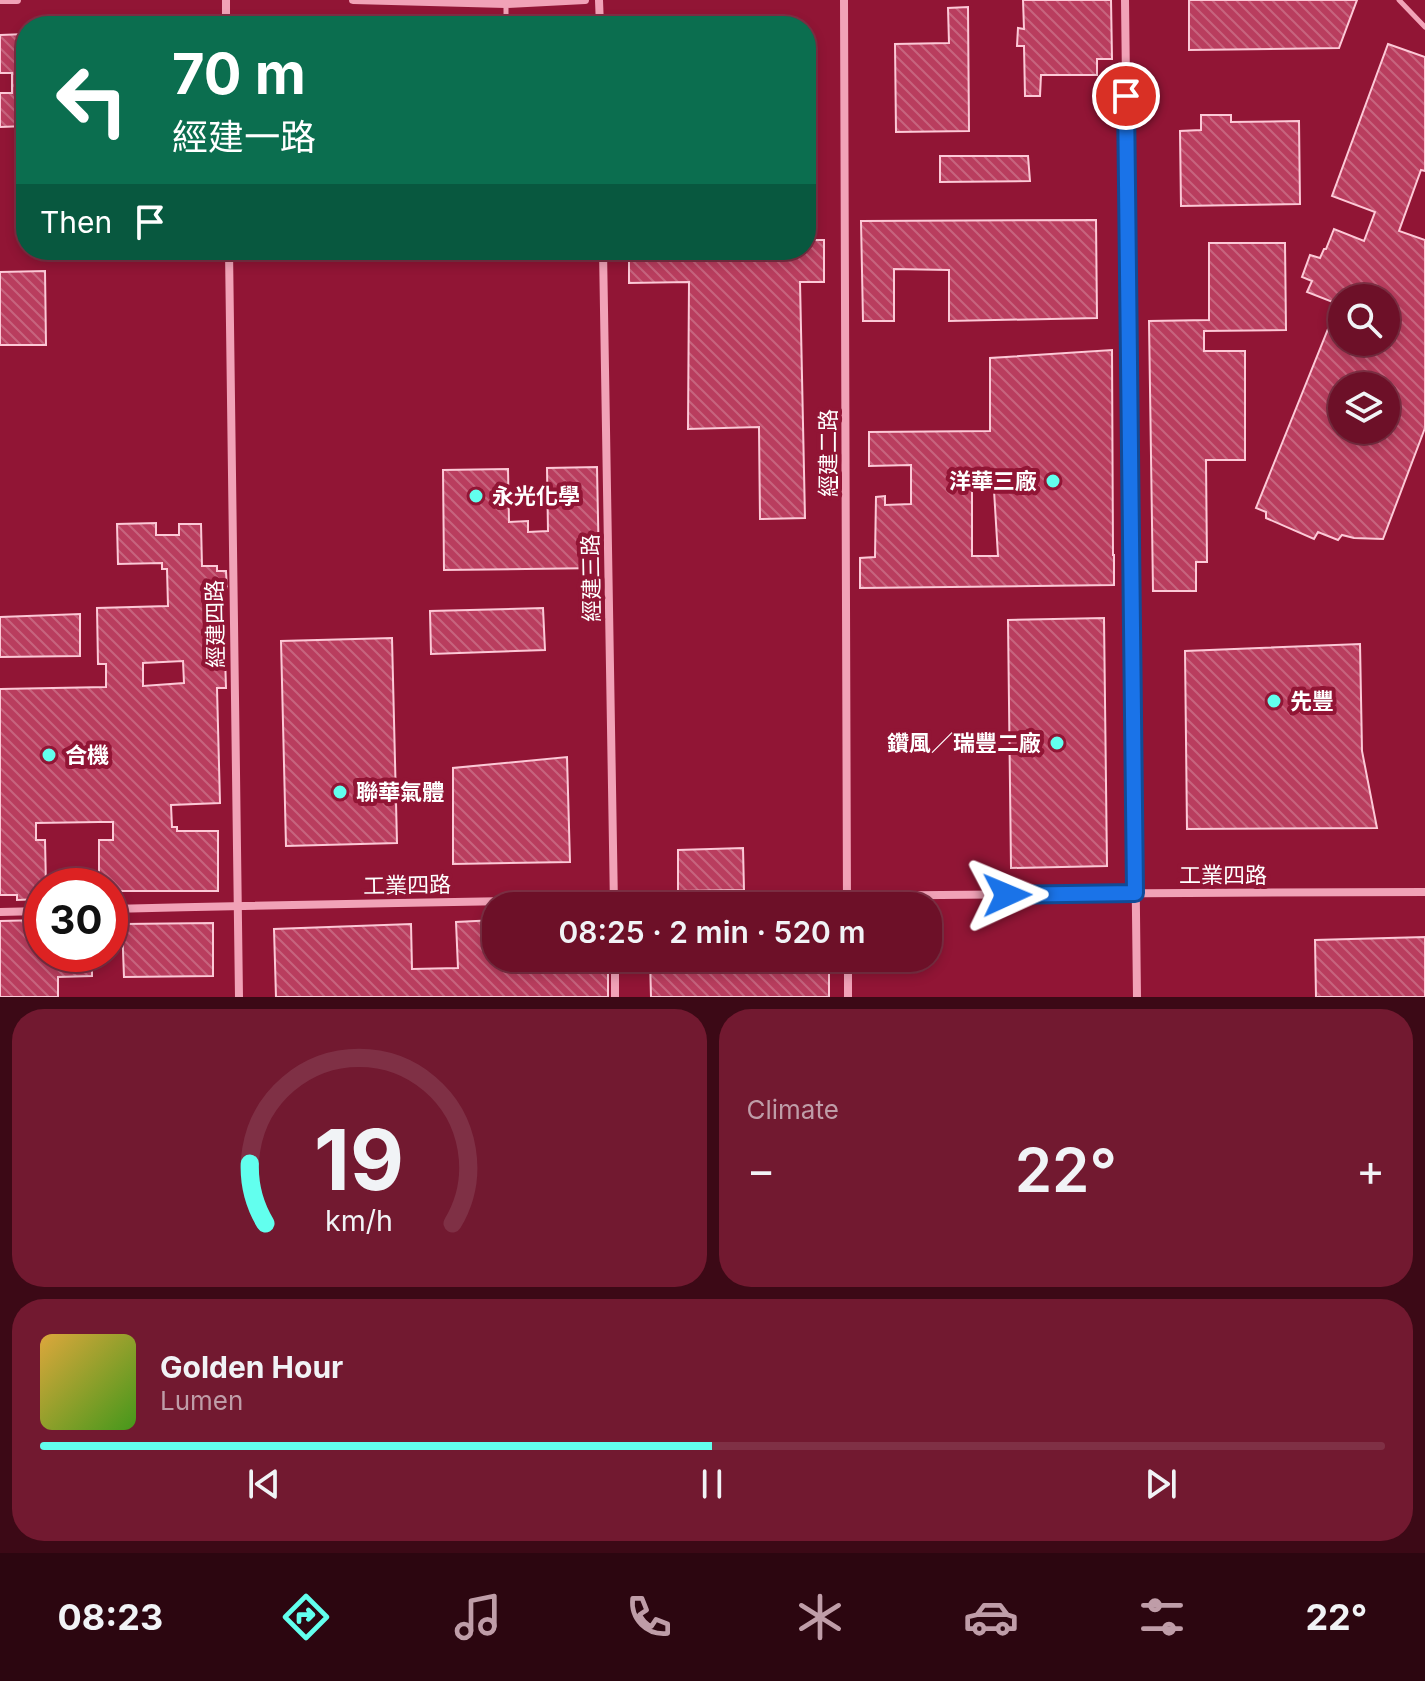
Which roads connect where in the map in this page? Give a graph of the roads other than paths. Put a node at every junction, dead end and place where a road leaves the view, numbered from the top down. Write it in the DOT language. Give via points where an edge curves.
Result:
graph roads {
  1 [pos="0,0"];
  2 [pos="17,0"];
  3 [pos="353,0"];
  4 [pos="585,0"];
  5 [pos="844,0"];
  6 [pos="1125,0"];
  7 [pos="1399,0"];
  8 [pos="506,4"];
  9 [pos="506,16"];
  10 [pos="1425,27"];
  11 [pos="229,260"];
  12 [pos="603,260"];
  13 [pos="614,892"];
  14 [pos="847,892"];
  15 [pos="1425,892"];
  16 [pos="1135,893"];
  17 [pos="942,899"];
  18 [pos="482,904"];
  19 [pos="237,906"];
  20 [pos="128,909"];
  21 [pos="24,911"];
  22 [pos="0,912"];
  23 [pos="615,972"];
  24 [pos="848,972"];
  25 [pos="239,997"];
  26 [pos="615,997"];
  27 [pos="848,997"];
  28 [pos="1137,997"];
  1 -- 2 [label="street"];
  3 -- 8 [label="street"];
  4 -- 8 [label="street"];
  5 -- 14 [label="street, 經建二路"];
  6 -- 16 [label="street"];
  7 -- 10 [label="lane"];
  8 -- 9 [label="lane"];
  11 -- 19 [label="street, 經建四路"];
  12 -- 13 [label="street, 經建三路"];
  15 -- 16 [label="street, 工業四路"];
  16 -- 17 [label="street, 工業四路"];
  16 -- 28 [label="street"];
  18 -- 19 [label="street, 工業四路"];
  19 -- 20 [label="street, 工業四路"];
  19 -- 25 [label="street, 經建四路"];
  21 -- 22 [label="street"];
  23 -- 26 [label="street"];
  24 -- 27 [label="street"];
}
